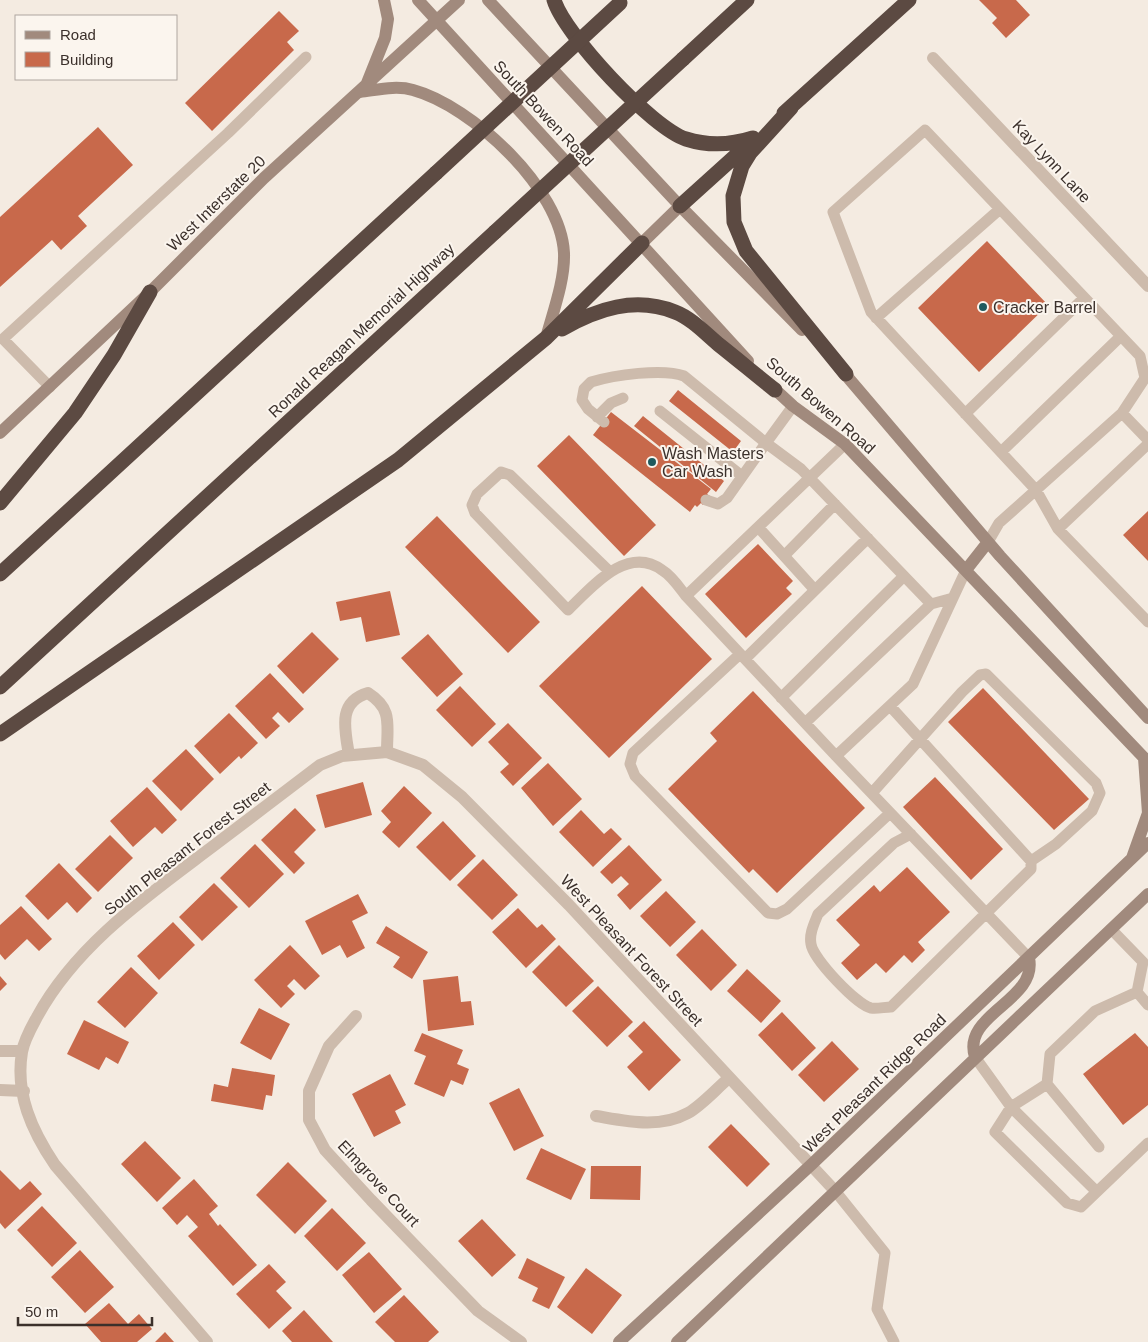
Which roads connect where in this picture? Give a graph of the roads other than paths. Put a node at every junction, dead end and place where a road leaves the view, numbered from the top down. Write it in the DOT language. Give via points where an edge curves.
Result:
graph roads {
  1 [pos="384,0"];
  2 [pos="418,0"];
  3 [pos="459,0"];
  4 [pos="488,0"];
  5 [pos="554,0"];
  6 [pos="747,0"];
  7 [pos="909,0"];
  8 [pos="621,1"];
  9 [pos="437,21"];
  10 [pos="306,57"];
  11 [pos="932,58"];
  12 [pos="363,89"];
  13 [pos="790,108"];
  14 [pos="756,137"];
  15 [pos="680,206"];
  16 [pos="1000,209"];
  17 [pos="642,243"];
  18 [pos="1148,286"];
  19 [pos="150,292"];
  20 [pos="1084,298"];
  21 [pos="876,318"];
  22 [pos="1121,336"];
  23 [pos="2,337"];
  24 [pos="546,338"];
  25 [pos="846,374"];
  26 [pos="50,388"];
  27 [pos="775,390"];
  28 [pos="623,398"];
  29 [pos="793,406"];
  30 [pos="660,411"];
  31 [pos="1122,413"];
  32 [pos="965,414"];
  33 [pos="0,433"];
  34 [pos="1148,440"];
  35 [pos="766,443"];
  36 [pos="845,444"];
  37 [pos="1148,444"];
  38 [pos="1001,452"];
  39 [pos="742,476"];
  40 [pos="810,478"];
  41 [pos="1036,490"];
  42 [pos="706,500"];
  43 [pos="0,503"];
  44 [pos="835,504"];
  45 [pos="758,527"];
  46 [pos="1058,529"];
  47 [pos="868,538"];
  48 [pos="988,542"];
  49 [pos="784,556"];
  50 [pos="966,570"];
  51 [pos="609,571"];
  52 [pos="0,574"];
  53 [pos="904,576"];
  54 [pos="814,589"];
  55 [pos="686,596"];
  56 [pos="953,598"];
  57 [pos="930,604"];
  58 [pos="1148,622"];
  59 [pos="742,656"];
  60 [pos="0,687"];
  61 [pos="781,698"];
  62 [pos="890,706"];
  63 [pos="1148,718"];
  64 [pos="805,723"];
  65 [pos="0,734"];
  66 [pos="919,739"];
  67 [pos="388,752"];
  68 [pos="348,755"];
  69 [pos="836,756"];
  70 [pos="1146,760"];
  71 [pos="872,793"];
  72 [pos="890,813"];
  73 [pos="911,834"];
  74 [pos="1148,844"];
  75 [pos="1131,860"];
  76 [pos="1031,861"];
  77 [pos="1148,894"];
  78 [pos="986,913"];
  79 [pos="1111,929"];
  80 [pos="1029,958"];
  81 [pos="1146,962"];
  82 [pos="1137,992"];
  83 [pos="1148,1006"];
  84 [pos="356,1016"];
  85 [pos="0,1051"];
  86 [pos="22,1051"];
  87 [pos="975,1057"];
  88 [pos="729,1078"];
  89 [pos="1048,1084"];
  90 [pos="0,1090"];
  91 [pos="24,1091"];
  92 [pos="1011,1106"];
  93 [pos="596,1116"];
  94 [pos="1148,1142"];
  95 [pos="1099,1148"];
  96 [pos="812,1164"];
  97 [pos="836,1192"];
  98 [pos="1096,1192"];
  99 [pos="207,1342"];
  100 [pos="520,1342"];
  101 [pos="619,1342"];
  102 [pos="677,1342"];
  103 [pos="894,1342"];
  1 -- 12 [label="main road" via="388,19 385,38"];
  2 -- 9 [label="main road, South Bowen Road"];
  3 -- 9 [label="main road, West Interstate 20"];
  4 -- 15 [label="main road, South Bowen Road"];
  5 -- 14 [label="highway" via="557,12 592,56 642,109 671,133 713,144 736,143"];
  6 -- 60 [label="highway, Ronald Reagan Memorial Highway, bridge"];
  7 -- 13 [label="highway"];
  8 -- 52 [label="highway, bridge"];
  9 -- 12 [label="main road, West Interstate 20"];
  9 -- 17 [label="main road, South Bowen Road"];
  10 -- 23 [label="lane" via="228,133"];
  11 -- 18 [label="street, Kay Lynn Lane"];
  12 -- 19 [label="main road, West Interstate 20" via="264,178"];
  12 -- 24 [label="main road" via="412,89 437,99 495,140 529,173 555,217 564,252"];
  13 -- 14 [label="highway"];
  13 -- 25 [label="highway" via="742,166 734,196 734,222 746,251"];
  14 -- 15 [label="highway"];
  15 -- 17 [label="main road"];
  15 -- 25 [label="main road, South Bowen Road"];
  16 -- 20 [label="lane"];
  16 -- 21 [label="lane"];
  16 -- 21 [label="lane" via="925,130 896,155 832,212 870,312"];
  17 -- 24 [label="highway"];
  17 -- 27 [label="main road, South Bowen Road"];
  19 -- 26 [label="main road, West Interstate 20"];
  19 -- 43 [label="highway" via="114,355 75,413"];
  20 -- 22 [label="lane"];
  20 -- 32 [label="lane"];
  21 -- 32 [label="lane"];
  22 -- 31 [label="lane" via="1140,356 1145,378"];
  22 -- 38 [label="lane"];
  23 -- 26 [label="lane"];
  24 -- 27 [label="highway" via="586,315 608,307 643,304 676,312 694,323"];
  24 -- 65 [label="highway" via="398,460"];
  25 -- 48 [label="main road, South Bowen Road"];
  26 -- 33 [label="main road, West Interstate 20"];
  27 -- 29 [label="main road, South Bowen Road"];
  28 -- 35 [label="lane" via="611,403 600,419 582,400 584,389 591,382 676,373 684,376"];
  29 -- 35 [label="lane"];
  29 -- 36 [label="main road, South Bowen Road"];
  30 -- 39 [label="lane"];
  31 -- 34 [label="lane"];
  31 -- 41 [label="lane"];
  32 -- 38 [label="lane"];
  35 -- 39 [label="lane"];
  35 -- 40 [label="lane"];
  36 -- 40 [label="lane"];
  36 -- 50 [label="main road, South Bowen Road"];
  37 -- 46 [label="lane"];
  38 -- 41 [label="lane"];
  39 -- 42 [label="lane" via="722,502 714,504"];
  40 -- 44 [label="lane"];
  40 -- 45 [label="lane"];
  41 -- 46 [label="lane"];
  41 -- 48 [label="lane" via="997,525"];
  44 -- 47 [label="lane"];
  44 -- 49 [label="lane"];
  45 -- 49 [label="lane"];
  45 -- 55 [label="lane"];
  46 -- 58 [label="lane"];
  47 -- 53 [label="lane"];
  47 -- 54 [label="lane"];
  48 -- 50 [label="main road"];
  48 -- 63 [label="main road, South Bowen Road"];
  49 -- 54 [label="lane"];
  50 -- 56 [label="lane"];
  50 -- 70 [label="main road, South Bowen Road"];
  51 -- 51 [label="lane" via="568,610 475,513 472,505 477,494 502,472 510,475"];
  51 -- 55 [label="lane" via="627,564 646,562 662,569"];
  53 -- 57 [label="lane"];
  53 -- 61 [label="lane"];
  54 -- 59 [label="lane"];
  55 -- 59 [label="lane"];
  56 -- 57 [label="lane"];
  56 -- 62 [label="lane" via="913,684"];
  57 -- 64 [label="lane"];
  59 -- 61 [label="lane"];
  59 -- 72 [label="lane" via="633,753 630,764 635,776 768,912 777,914 787,910"];
  61 -- 64 [label="lane"];
  62 -- 66 [label="lane"];
  62 -- 69 [label="lane"];
  64 -- 69 [label="lane"];
  66 -- 71 [label="lane"];
  66 -- 76 [label="lane"];
  66 -- 76 [label="lane" via="980,674 986,674 1096,782 1100,793 1092,810 1056,844"];
  67 -- 68 [label="street, South Pleasant Forest Street"];
  67 -- 68 [label="street" via="386,708 368,693 351,702 344,718"];
  67 -- 88 [label="street, West Pleasant Forest Street" via="424,765 462,797 569,905"];
  68 -- 86 [label="street, South Pleasant Forest Street" via="320,765 129,909 49,994"];
  69 -- 71 [label="lane"];
  70 -- 75 [label="main road" via="1148,813"];
  71 -- 72 [label="lane"];
  72 -- 73 [label="lane"];
  73 -- 78 [label="lane"];
  73 -- 78 [label="lane" via="894,843 818,914 812,928 811,945 816,957 859,1003 872,1008 891,1007"];
  74 -- 75 [label="main road, West Pleasant Ridge Road"];
  75 -- 80 [label="main road, West Pleasant Ridge Road"];
  76 -- 78 [label="lane" via="1031,869"];
  77 -- 79 [label="main road"];
  78 -- 80 [label="lane"];
  79 -- 81 [label="lane"];
  79 -- 87 [label="main road"];
  80 -- 87 [label="main road" via="1031,966 1024,984 991,1015 974,1037"];
  80 -- 96 [label="main road, West Pleasant Ridge Road"];
  81 -- 82 [label="lane"];
  82 -- 83 [label="lane"];
  82 -- 89 [label="lane" via="1095,1011 1050,1054"];
  84 -- 100 [label="street, Elmgrove Court" via="330,1046 309,1091 309,1120 325,1150 371,1200 478,1311"];
  85 -- 86 [label="street"];
  86 -- 91 [label="street, South Pleasant Forest Street"];
  87 -- 92 [label="lane"];
  87 -- 97 [label="main road"];
  88 -- 93 [label="street" via="688,1113 663,1122"];
  88 -- 96 [label="street, West Pleasant Forest Street"];
  89 -- 92 [label="lane"];
  89 -- 95 [label="lane"];
  90 -- 91 [label="street"];
  91 -- 99 [label="street, South Pleasant Forest Street" via="26,1113 55,1165"];
  92 -- 98 [label="lane"];
  92 -- 98 [label="lane" via="995,1132 1066,1203 1081,1207"];
  94 -- 98 [label="lane"];
  96 -- 97 [label="street, West Pleasant Forest Street"];
  96 -- 101 [label="main road, West Pleasant Ridge Road"];
  97 -- 102 [label="main road"];
  97 -- 103 [label="lane" via="886,1253 877,1309"];
}
